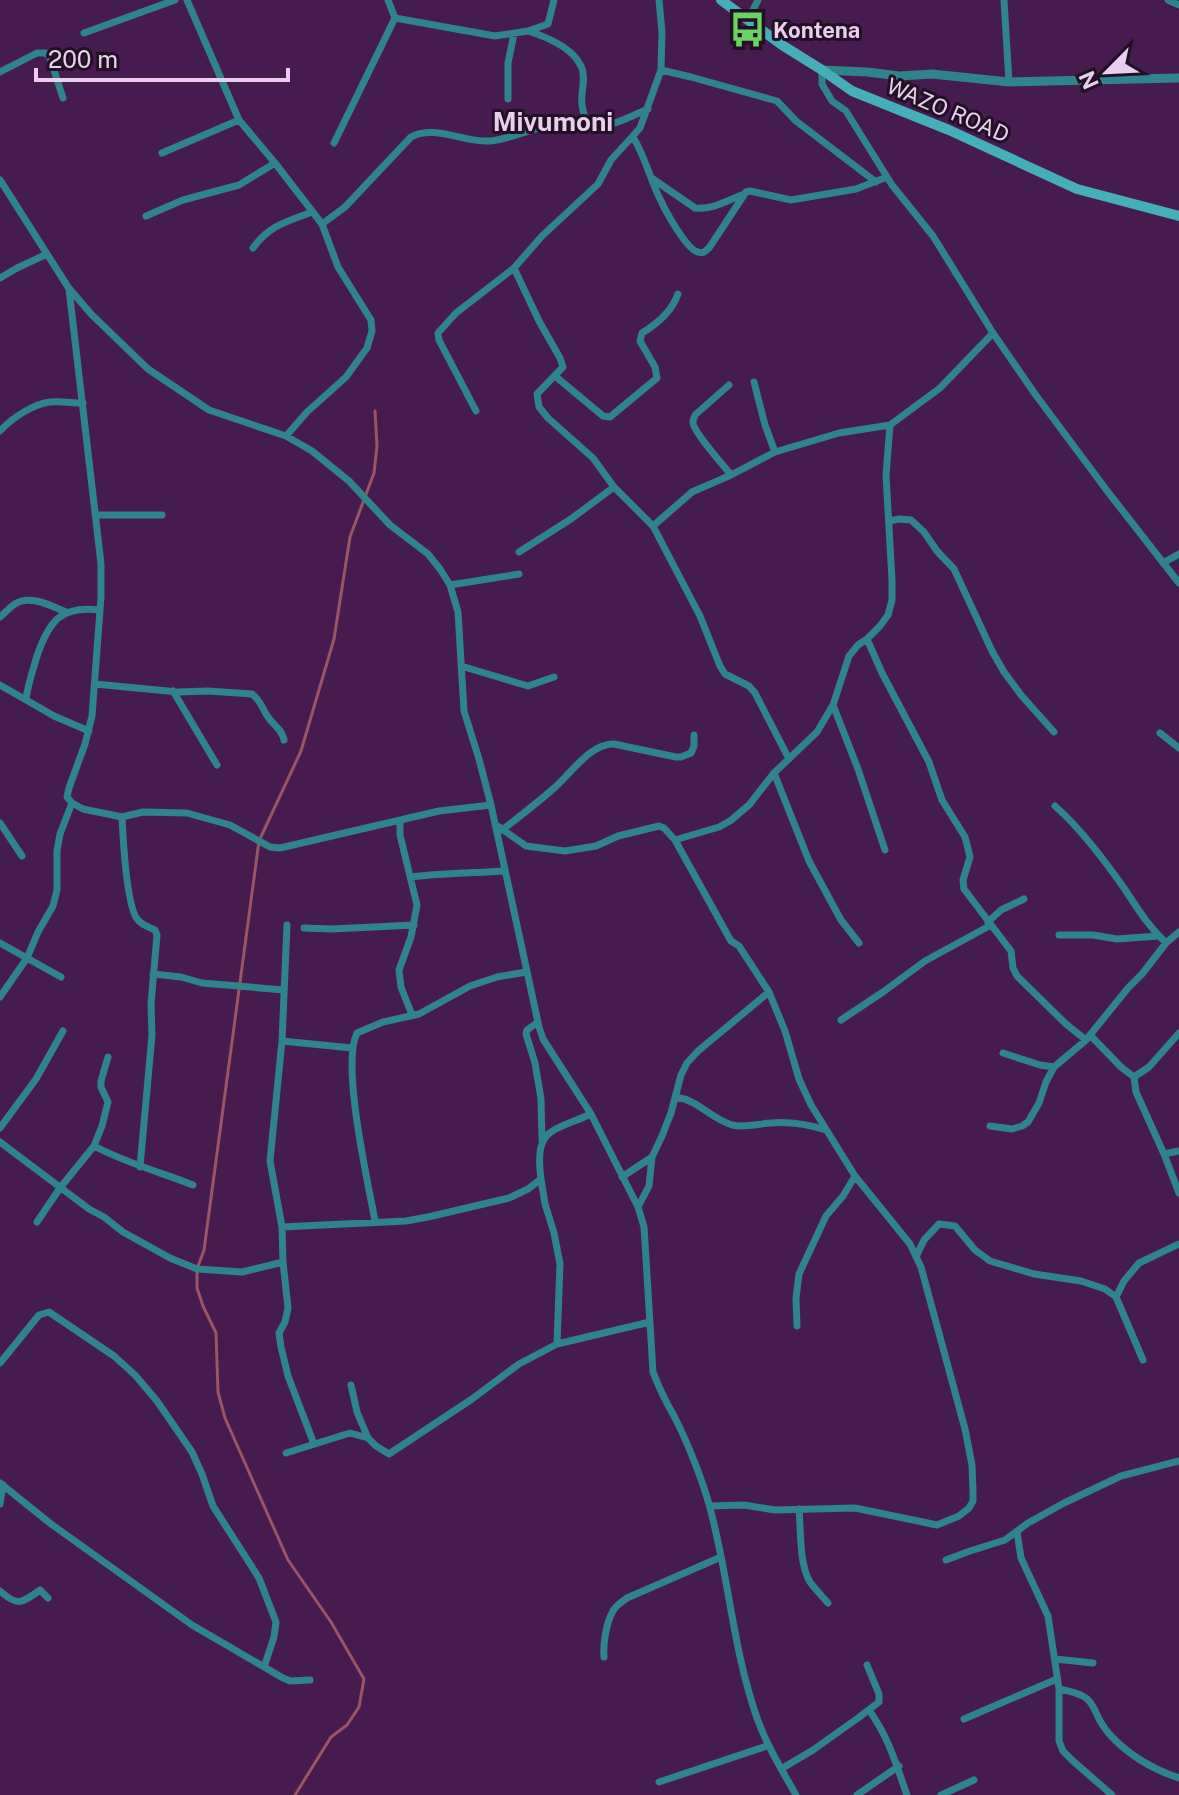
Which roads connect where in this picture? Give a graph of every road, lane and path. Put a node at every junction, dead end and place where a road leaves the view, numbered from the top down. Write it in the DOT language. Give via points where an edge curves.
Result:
graph roads {
  1 [pos="175,0"];
  2 [pos="187,0"];
  3 [pos="388,0"];
  4 [pos="554,0"];
  5 [pos="659,0"];
  6 [pos="721,0"];
  7 [pos="758,0"];
  8 [pos="1004,0"];
  9 [pos="1169,0"];
  10 [pos="1179,5"];
  11 [pos="395,18"];
  12 [pos="748,20"];
  13 [pos="528,31"];
  14 [pos="84,33"];
  15 [pos="514,34"];
  16 [pos="661,70"];
  17 [pos="822,70"];
  18 [pos="0,72"];
  19 [pos="1179,78"];
  20 [pos="1009,82"];
  21 [pos="63,98"];
  22 [pos="508,99"];
  23 [pos="648,109"];
  24 [pos="239,120"];
  25 [pos="587,124"];
  26 [pos="633,137"];
  27 [pos="334,143"];
  28 [pos="162,153"];
  29 [pos="275,163"];
  30 [pos="887,177"];
  31 [pos="653,179"];
  32 [pos="0,182"];
  33 [pos="876,182"];
  34 [pos="744,194"];
  35 [pos="312,212"];
  36 [pos="146,216"];
  37 [pos="1179,216"];
  38 [pos="322,224"];
  39 [pos="253,248"];
  40 [pos="47,254"];
  41 [pos="514,268"];
  42 [pos="0,278"];
  43 [pos="68,287"];
  44 [pos="678,294"];
  45 [pos="993,333"];
  46 [pos="555,376"];
  47 [pos="754,382"];
  48 [pos="729,385"];
  49 [pos="83,403"];
  50 [pos="476,411"];
  51 [pos="890,425"];
  52 [pos="0,431"];
  53 [pos="286,436"];
  54 [pos="775,452"];
  55 [pos="731,475"];
  56 [pos="614,487"];
  57 [pos="95,515"];
  58 [pos="162,515"];
  59 [pos="889,521"];
  60 [pos="653,526"];
  61 [pos="519,552"];
  62 [pos="1179,554"];
  63 [pos="1163,563"];
  64 [pos="519,574"];
  65 [pos="1179,583"];
  66 [pos="450,585"];
  67 [pos="100,610"];
  68 [pos="66,612"];
  69 [pos="0,617"];
  70 [pos="867,639"];
  71 [pos="461,666"];
  72 [pos="554,677"];
  73 [pos="95,684"];
  74 [pos="0,685"];
  75 [pos="173,691"];
  76 [pos="26,699"];
  77 [pos="833,705"];
  78 [pos="89,731"];
  79 [pos="1054,732"];
  80 [pos="1160,733"];
  81 [pos="694,735"];
  82 [pos="284,740"];
  83 [pos="1179,748"];
  84 [pos="789,759"];
  85 [pos="217,765"];
  86 [pos="774,773"];
  87 [pos="72,803"];
  88 [pos="491,805"];
  89 [pos="1055,806"];
  90 [pos="122,817"];
  91 [pos="400,821"];
  92 [pos="0,823"];
  93 [pos="498,827"];
  94 [pos="675,840"];
  95 [pos="885,850"];
  96 [pos="22,856"];
  97 [pos="505,871"];
  98 [pos="411,877"];
  99 [pos="1024,899"];
  100 [pos="990,924"];
  101 [pos="287,925"];
  102 [pos="414,925"];
  103 [pos="304,928"];
  104 [pos="1179,932"];
  105 [pos="1059,935"];
  106 [pos="1159,936"];
  107 [pos="0,943"];
  108 [pos="859,943"];
  109 [pos="1166,943"];
  110 [pos="27,958"];
  111 [pos="526,972"];
  112 [pos="153,974"];
  113 [pos="61,977"];
  114 [pos="284,990"];
  115 [pos="769,992"];
  116 [pos="0,997"];
  117 [pos="412,1015"];
  118 [pos="841,1020"];
  119 [pos="538,1022"];
  120 [pos="63,1031"];
  121 [pos="1179,1033"];
  122 [pos="1088,1037"];
  123 [pos="282,1041"];
  124 [pos="352,1048"];
  125 [pos="1003,1053"];
  126 [pos="108,1057"];
  127 [pos="1054,1067"];
  128 [pos="1134,1077"];
  129 [pos="676,1097"];
  130 [pos="591,1114"];
  131 [pos="990,1126"];
  132 [pos="0,1128"];
  133 [pos="826,1130"];
  134 [pos="542,1140"];
  135 [pos="0,1142"];
  136 [pos="94,1146"];
  137 [pos="1179,1151"];
  138 [pos="1164,1154"];
  139 [pos="652,1157"];
  140 [pos="140,1167"];
  141 [pos="855,1176"];
  142 [pos="622,1177"];
  143 [pos="541,1179"];
  144 [pos="193,1185"];
  145 [pos="60,1188"];
  146 [pos="1179,1191"];
  147 [pos="638,1207"];
  148 [pos="375,1221"];
  149 [pos="37,1222"];
  150 [pos="282,1227"];
  151 [pos="1179,1244"];
  152 [pos="916,1257"];
  153 [pos="283,1262"];
  154 [pos="1116,1297"];
  155 [pos="650,1322"];
  156 [pos="797,1326"];
  157 [pos="557,1344"];
  158 [pos="1143,1360"];
  159 [pos="0,1363"];
  160 [pos="351,1385"];
  161 [pos="368,1438"];
  162 [pos="314,1444"];
  163 [pos="286,1453"];
  164 [pos="1179,1461"];
  165 [pos="2,1484"];
  166 [pos="0,1504"];
  167 [pos="710,1506"];
  168 [pos="799,1509"];
  169 [pos="1017,1532"];
  170 [pos="721,1557"];
  171 [pos="946,1560"];
  172 [pos="0,1591"];
  173 [pos="48,1598"];
  174 [pos="828,1603"];
  175 [pos="604,1657"];
  176 [pos="1055,1659"];
  177 [pos="1093,1663"];
  178 [pos="867,1665"];
  179 [pos="264,1667"];
  180 [pos="1057,1679"];
  181 [pos="310,1680"];
  182 [pos="1059,1689"];
  183 [pos="869,1710"];
  184 [pos="964,1719"];
  185 [pos="767,1746"];
  186 [pos="899,1766"];
  187 [pos="781,1769"];
  188 [pos="1179,1778"];
  189 [pos="974,1780"];
  190 [pos="659,1782"];
  191 [pos="796,1795"];
  192 [pos="857,1795"];
  193 [pos="907,1795"];
  194 [pos="941,1795"];
  195 [pos="1112,1795"];
  1 -- 14 [label="street"];
  2 -- 24 [label="street"];
  3 -- 11 [label="street"];
  4 -- 13 [label="street" via="548,24"];
  5 -- 16 [label="street"];
  6 -- 12 [label="main road, WAZO ROAD"];
  7 -- 12 [label="street"];
  8 -- 20 [label="street"];
  9 -- 10 [label="street"];
  11 -- 15 [label="street" via="495,36"];
  11 -- 27 [label="street"];
  12 -- 17 [label="main road, WAZO ROAD"];
  13 -- 15 [label="street"];
  13 -- 25 [label="street" via="570,52 582,67"];
  15 -- 22 [label="street"];
  16 -- 23 [label="street"];
  16 -- 33 [label="street" via="777,101"];
  17 -- 20 [label="street"];
  17 -- 30 [label="street" via="822,84 832,101 846,111"];
  17 -- 37 [label="main road, WAZO ROAD" via="852,91 1077,189"];
  18 -- 21 [label="street" via="46,53"];
  19 -- 20 [label="street"];
  23 -- 25 [label="street" via="613,123"];
  23 -- 26 [label="street"];
  24 -- 28 [label="street"];
  24 -- 29 [label="street"];
  25 -- 38 [label="street" via="552,124 487,141 422,132"];
  26 -- 31 [label="street"];
  26 -- 41 [label="street" via="598,184"];
  29 -- 35 [label="street"];
  29 -- 36 [label="street" via="239,185"];
  30 -- 33 [label="street"];
  30 -- 45 [label="street" via="933,236"];
  31 -- 34 [label="street" via="695,208 717,206"];
  31 -- 34 [label="street" via="659,199 688,245 702,253"];
  32 -- 40 [label="street"];
  33 -- 34 [label="street" via="791,200"];
  35 -- 38 [label="street"];
  35 -- 39 [label="street" via="272,228"];
  38 -- 53 [label="street" via="372,331 367,348 346,377"];
  40 -- 42 [label="street"];
  40 -- 43 [label="street"];
  41 -- 46 [label="street" via="560,358 563,367"];
  41 -- 50 [label="street" via="438,333"];
  43 -- 49 [label="street"];
  43 -- 53 [label="street" via="161,378 209,410"];
  44 -- 46 [label="street" via="640,341 657,378 610,417"];
  45 -- 51 [label="street" via="940,388"];
  45 -- 63 [label="street"];
  46 -- 56 [label="street" via="537,394 539,407 593,458"];
  47 -- 54 [label="street"];
  48 -- 55 [label="street" via="695,415 693,425"];
  49 -- 52 [label="street" via="41,404"];
  49 -- 57 [label="street"];
  51 -- 54 [label="street"];
  51 -- 59 [label="street"];
  53 -- 66 [label="street" via="349,481 390,525 428,554"];
  54 -- 55 [label="street"];
  55 -- 60 [label="street" via="692,492"];
  56 -- 60 [label="street"];
  56 -- 61 [label="street"];
  57 -- 58 [label="street"];
  57 -- 67 [label="street"];
  59 -- 70 [label="street" via="892,600 888,615"];
  59 -- 79 [label="street" via="911,520 954,569 1004,672"];
  60 -- 84 [label="street" via="720,666 755,693"];
  62 -- 63 [label="street"];
  63 -- 65 [label="street"];
  64 -- 66 [label="street"];
  66 -- 71 [label="street" via="458,612"];
  67 -- 68 [label="street"];
  67 -- 73 [label="street"];
  68 -- 69 [label="street" via="26,599"];
  68 -- 76 [label="street" via="44,635"];
  70 -- 77 [label="street" via="849,656"];
  70 -- 100 [label="street" via="929,762 942,800 965,837 970,857 964,889"];
  71 -- 72 [label="street" via="528,686"];
  71 -- 88 [label="street" via="464,711"];
  73 -- 75 [label="street"];
  73 -- 78 [label="street"];
  74 -- 76 [label="street"];
  75 -- 82 [label="street" via="252,694"];
  75 -- 85 [label="street"];
  76 -- 78 [label="street"];
  77 -- 84 [label="street" via="817,732"];
  77 -- 95 [label="street"];
  78 -- 87 [label="street" via="69,788"];
  80 -- 83 [label="street"];
  81 -- 93 [label="street" via="691,753 681,757 614,744 598,747 553,789"];
  84 -- 86 [label="street"];
  86 -- 94 [label="street" via="730,821"];
  86 -- 108 [label="street" via="809,861"];
  87 -- 90 [label="street"];
  87 -- 110 [label="street" via="60,834 53,906"];
  88 -- 91 [label="street"];
  88 -- 93 [label="street"];
  89 -- 106 [label="street"];
  90 -- 91 [label="street" via="187,813 280,848"];
  90 -- 112 [label="street" via="131,903 139,923 157,935"];
  91 -- 98 [label="street"];
  92 -- 96 [label="street"];
  93 -- 94 [label="street" via="526,846 565,851 659,826"];
  93 -- 97 [label="street"];
  94 -- 115 [label="street" via="731,941"];
  97 -- 98 [label="street"];
  97 -- 111 [label="street"];
  98 -- 102 [label="street" via="417,905"];
  99 -- 100 [label="street" via="1001,910"];
  100 -- 118 [label="street" via="925,961"];
  100 -- 122 [label="street" via="1011,951 1017,976 1066,1024"];
  101 -- 114 [label="street"];
  102 -- 103 [label="street"];
  102 -- 117 [label="street" via="399,970"];
  104 -- 109 [label="street"];
  105 -- 106 [label="street"];
  106 -- 109 [label="street"];
  107 -- 110 [label="street"];
  109 -- 122 [label="street"];
  110 -- 113 [label="street"];
  110 -- 116 [label="street"];
  111 -- 117 [label="street" via="470,986"];
  111 -- 119 [label="street"];
  112 -- 114 [label="street"];
  112 -- 140 [label="street"];
  114 -- 123 [label="street"];
  115 -- 129 [label="street" via="687,1063"];
  115 -- 133 [label="street" via="799,1079"];
  117 -- 124 [label="street" via="357,1033"];
  119 -- 130 [label="street" via="543,1039"];
  119 -- 134 [label="street" via="526,1034 541,1099"];
  120 -- 132 [label="street"];
  121 -- 128 [label="street"];
  122 -- 127 [label="street"];
  122 -- 128 [label="street"];
  123 -- 124 [label="street"];
  123 -- 150 [label="street" via="270,1161"];
  124 -- 148 [label="street" via="356,1117"];
  125 -- 127 [label="street"];
  126 -- 136 [label="street" via="101,1081 108,1102"];
  127 -- 131 [label="street" via="1028,1122 1012,1129"];
  128 -- 138 [label="street"];
  129 -- 133 [label="street" via="735,1126 795,1122"];
  129 -- 139 [label="street"];
  130 -- 134 [label="street"];
  130 -- 142 [label="street"];
  133 -- 141 [label="street"];
  134 -- 143 [label="street"];
  135 -- 145 [label="street"];
  136 -- 140 [label="street"];
  136 -- 145 [label="street"];
  137 -- 138 [label="street"];
  138 -- 146 [label="street"];
  139 -- 142 [label="street"];
  139 -- 147 [label="street" via="649,1186"];
  140 -- 144 [label="street"];
  141 -- 152 [label="street"];
  141 -- 156 [label="street" via="826,1216 799,1274"];
  142 -- 147 [label="street"];
  143 -- 148 [label="street" via="509,1198 406,1221"];
  143 -- 157 [label="street" via="560,1264"];
  145 -- 149 [label="street"];
  145 -- 153 [label="street" via="123,1232 197,1269 242,1272"];
  147 -- 155 [label="street"];
  148 -- 150 [label="street"];
  150 -- 153 [label="street"];
  151 -- 154 [label="street" via="1139,1263"];
  152 -- 154 [label="street" via="939,1224 947,1224 990,1261 1096,1285"];
  152 -- 168 [label="street" via="965,1429 973,1501 959,1516 937,1525 855,1508"];
  153 -- 162 [label="street" via="288,1308 279,1333 281,1347"];
  154 -- 158 [label="street"];
  155 -- 157 [label="street"];
  155 -- 167 [label="street" via="653,1372"];
  157 -- 161 [label="street" via="519,1364 389,1454"];
  159 -- 179 [label="street" via="39,1315 49,1312 135,1375 192,1452 218,1515 259,1578 276,1622"];
  160 -- 161 [label="street"];
  161 -- 162 [label="street" via="346,1433"];
  162 -- 163 [label="street"];
  164 -- 169 [label="street" via="1121,1476"];
  165 -- 166 [label="street"];
  165 -- 179 [label="street" via="192,1625"];
  167 -- 168 [label="street"];
  167 -- 170 [label="street"];
  168 -- 174 [label="street" via="806,1572"];
  169 -- 171 [label="street"];
  169 -- 176 [label="street" via="1021,1558 1048,1616"];
  170 -- 175 [label="street" via="616,1606"];
  170 -- 185 [label="street" via="738,1651"];
  172 -- 173 [label="street" via="12,1601 21,1602 40,1590"];
  176 -- 177 [label="street"];
  176 -- 180 [label="street"];
  178 -- 183 [label="street" via="879,1694 879,1702"];
  179 -- 181 [label="street" via="290,1681"];
  180 -- 182 [label="street"];
  180 -- 184 [label="street"];
  182 -- 188 [label="street" via="1084,1695 1118,1743 1157,1771"];
  182 -- 195 [label="street" via="1063,1751"];
  183 -- 186 [label="street"];
  183 -- 187 [label="street"];
  185 -- 187 [label="street"];
  185 -- 190 [label="street"];
  186 -- 192 [label="street"];
  186 -- 193 [label="street"];
  187 -- 191 [label="street"];
  189 -- 194 [label="street"];
}
